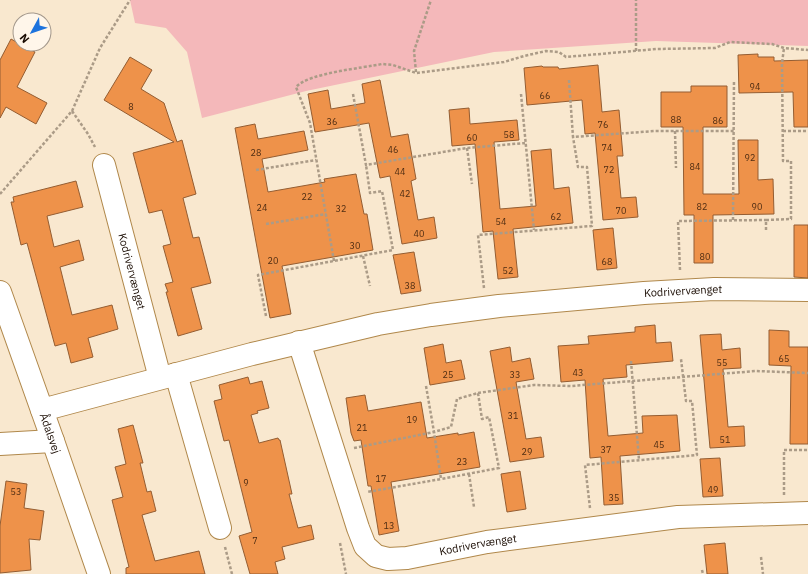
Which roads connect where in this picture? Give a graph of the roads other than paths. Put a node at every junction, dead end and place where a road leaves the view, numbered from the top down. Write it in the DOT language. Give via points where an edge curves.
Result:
graph roads {
  1 [pos="104,165"];
  2 [pos="808,290"];
  3 [pos="0,292"];
  4 [pos="299,342"];
  5 [pos="168,376"];
  6 [pos="42,410"];
  7 [pos="53,441"];
  8 [pos="0,444"];
  9 [pos="808,513"];
  10 [pos="220,528"];
  11 [pos="99,574"];
  1 -- 5 [label="street, Kodrivervænget"];
  2 -- 4 [label="street, Kodrivervænget" via="714,289 571,299 431,315"];
  3 -- 6 [label="street, Ådalsvej"];
  4 -- 5 [label="street, Kodrivervænget"];
  4 -- 9 [label="street, Kodrivervænget" via="358,528 365,546 376,556 388,559 407,558 487,542 678,517"];
  5 -- 6 [label="street, Kodrivervænget"];
  5 -- 10 [label="street, Kodrivervænget"];
  6 -- 7 [label="street, Ådalsvej"];
  7 -- 8 [label="street"];
  7 -- 11 [label="street, Ådalsvej"];
}
